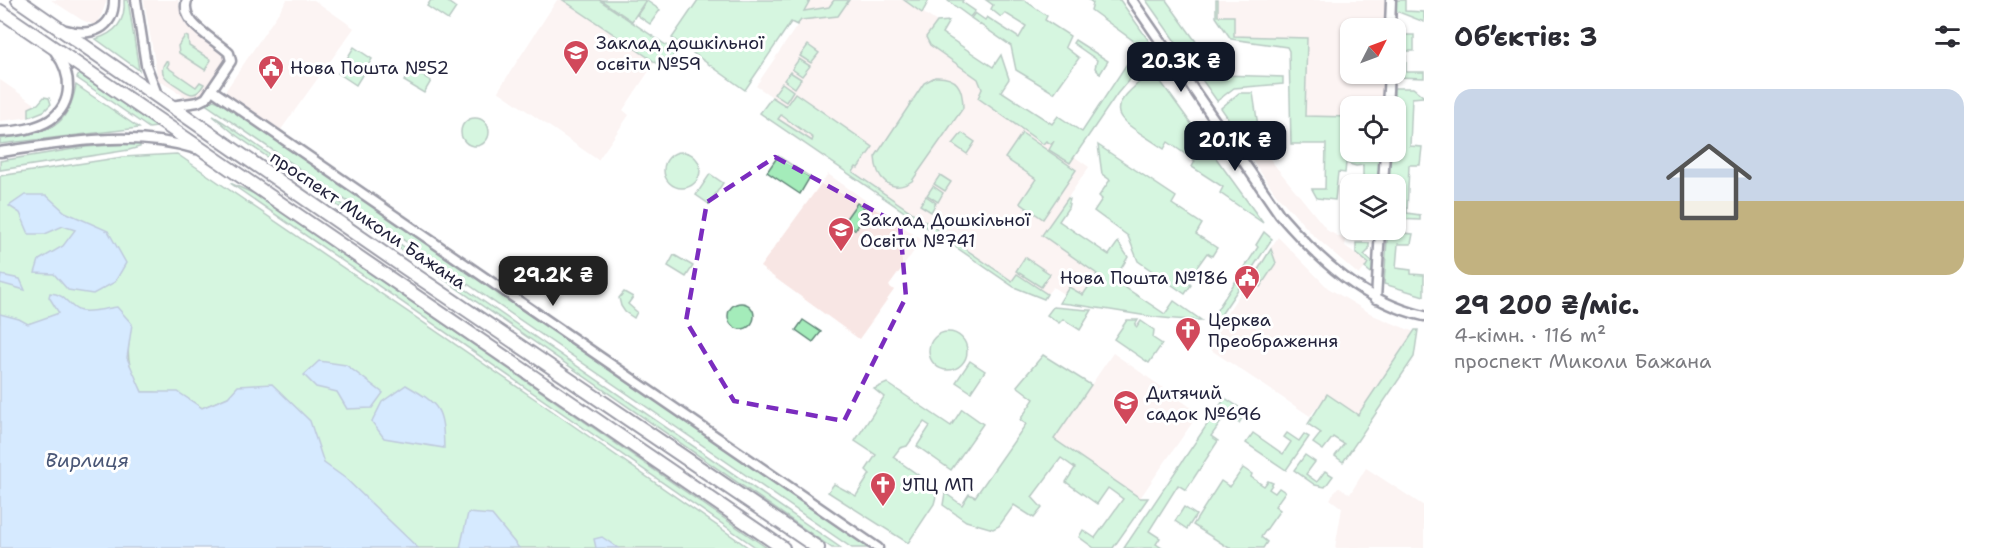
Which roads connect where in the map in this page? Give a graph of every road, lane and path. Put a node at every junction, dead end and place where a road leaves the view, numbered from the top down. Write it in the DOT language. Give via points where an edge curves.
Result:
graph roads {
  1 [pos="18,0"];
  2 [pos="114,0"];
  3 [pos="136,0"];
  4 [pos="187,0"];
  5 [pos="1131,0"];
  6 [pos="1391,0"];
  7 [pos="0,11"];
  8 [pos="1390,18"];
  9 [pos="59,28"];
  10 [pos="48,43"];
  11 [pos="212,90"];
  12 [pos="158,97"];
  13 [pos="171,106"];
  14 [pos="0,132"];
  15 [pos="0,152"];
  16 [pos="208,153"];
  17 [pos="1379,240"];
  18 [pos="1376,299"];
  19 [pos="1424,316"];
  20 [pos="783,548"];
  21 [pos="818,548"];
  22 [pos="878,548"];
  1 -- 9 [label="highway, проспект Миколи Бажана"];
  2 -- 9 [label="street" via="109,20 96,30 78,34"];
  3 -- 12 [label="street" via="146,65"];
  4 -- 11 [label="street" via="188,17 229,53 231,61"];
  5 -- 18 [label="street" via="1280,215 1326,263"];
  6 -- 8 [label="street"];
  7 -- 10 [label="highway, проспект Миколи Бажана"];
  9 -- 12 [label="highway, проспект Миколи Бажана"];
  10 -- 14 [label="street" via="69,77 63,106 44,123"];
  10 -- 16 [label="highway, проспект Миколи Бажана"];
  11 -- 13 [label="street" via="198,102"];
  11 -- 22 [label="street, проспект Миколи Бажана"];
  12 -- 13 [label="highway, проспект Миколи Бажана"];
  13 -- 21 [label="highway, проспект Миколи Бажана"];
  15 -- 16 [label="street" via="83,141 143,139"];
  16 -- 20 [label="highway, проспект Миколи Бажана"];
  17 -- 18 [label="street"];
  18 -- 19 [label="street"];
}
